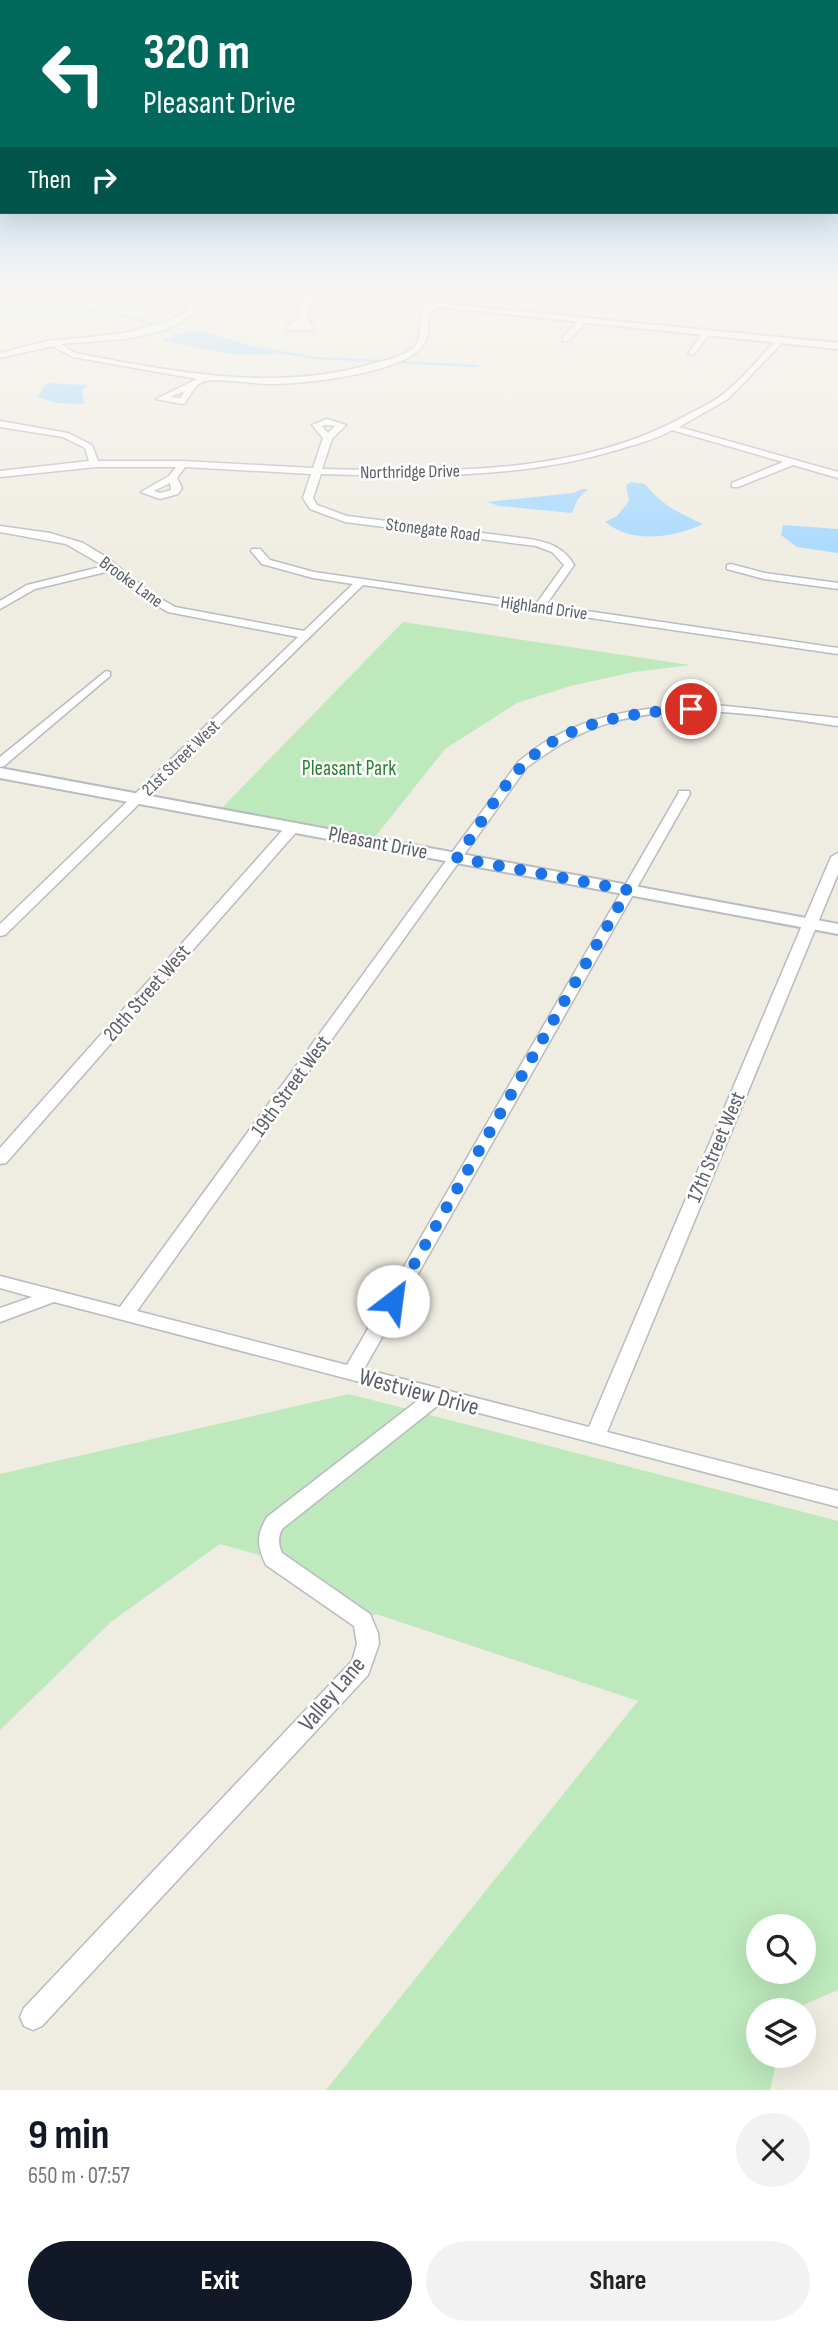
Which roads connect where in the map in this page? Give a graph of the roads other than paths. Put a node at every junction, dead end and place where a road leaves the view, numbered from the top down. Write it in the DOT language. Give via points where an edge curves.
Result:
graph roads {
  1 [pos="734,391"];
  2 [pos="0,424"];
  3 [pos="674,428"];
  4 [pos="328,438"];
  5 [pos="792,462"];
  6 [pos="94,464"];
  7 [pos="183,464"];
  8 [pos="318,472"];
  9 [pos="0,474"];
  10 [pos="838,475"];
  11 [pos="172,478"];
  12 [pos="735,485"];
  13 [pos="0,529"];
  14 [pos="256,551"];
  15 [pos="731,567"];
  16 [pos="109,568"];
  17 [pos="361,582"];
  18 [pos="838,586"];
  19 [pos="0,606"];
  20 [pos="539,607"];
  21 [pos="306,635"];
  22 [pos="838,651"];
  23 [pos="106,674"];
  24 [pos="838,722"];
  25 [pos="0,763"];
  26 [pos="0,773"];
  27 [pos="684,794"];
  28 [pos="139,799"];
  29 [pos="293,827"];
  30 [pos="838,856"];
  31 [pos="457,858"];
  32 [pos="628,890"];
  33 [pos="810,923"];
  34 [pos="838,929"];
  35 [pos="0,932"];
  36 [pos="0,1159"];
  37 [pos="0,1282"];
  38 [pos="53,1296"];
  39 [pos="125,1314"];
  40 [pos="0,1315"];
  41 [pos="351,1374"];
  42 [pos="436,1397"];
  43 [pos="595,1437"];
  44 [pos="838,1499"];
  45 [pos="33,2017"];
  1 -- 3 [label="street, Northridge Drive"];
  2 -- 6 [label="street" via="77,439 89,447"];
  3 -- 5 [label="street"];
  3 -- 8 [label="street, Northridge Drive" via="607,450 513,467 406,474"];
  4 -- 8 [label="street"];
  5 -- 10 [label="street"];
  5 -- 12 [label="street"];
  6 -- 7 [label="street, Northridge Drive"];
  6 -- 9 [label="street, Northridge Drive"];
  7 -- 8 [label="street, Northridge Drive"];
  7 -- 11 [label="street"];
  8 -- 20 [label="street, Stonegate Road" via="309,500 324,514 538,544 556,551 568,561 568,568"];
  13 -- 16 [label="street, Brooke Lane" via="70,541"];
  14 -- 17 [label="street, Highland Drive" via="278,567"];
  15 -- 18 [label="street"];
  16 -- 19 [label="street" via="31,587"];
  16 -- 21 [label="street, Brooke Lane" via="153,602 172,610"];
  17 -- 20 [label="street, Highland Drive"];
  17 -- 21 [label="street, 21st Street West"];
  20 -- 22 [label="street, Highland Drive"];
  21 -- 28 [label="street, 21st Street West"];
  23 -- 25 [label="street"];
  24 -- 31 [label="street, 19th Street West" via="706,708 646,713 578,730 523,764"];
  26 -- 28 [label="street, Pleasant Drive"];
  27 -- 32 [label="street"];
  28 -- 29 [label="street, Pleasant Drive"];
  28 -- 35 [label="street, 21st Street West"];
  29 -- 31 [label="street, Pleasant Drive"];
  29 -- 36 [label="street, 20th Street West"];
  30 -- 33 [label="street, 17th Street West"];
  31 -- 32 [label="street, Pleasant Drive"];
  31 -- 39 [label="street, 19th Street West"];
  32 -- 33 [label="street, Pleasant Drive"];
  32 -- 41 [label="street"];
  33 -- 34 [label="street, Pleasant Drive"];
  33 -- 43 [label="street, 17th Street West"];
  37 -- 38 [label="street, Westview Drive"];
  38 -- 39 [label="street, Westview Drive"];
  38 -- 40 [label="street"];
  39 -- 41 [label="street, Westview Drive"];
  41 -- 42 [label="street, Westview Drive"];
  42 -- 43 [label="street, Westview Drive"];
  42 -- 45 [label="street, Valley Lane" via="274,1523 267,1535 274,1559 362,1620 369,1633 369,1650 360,1668"];
  43 -- 44 [label="street, Westview Drive"];
}
